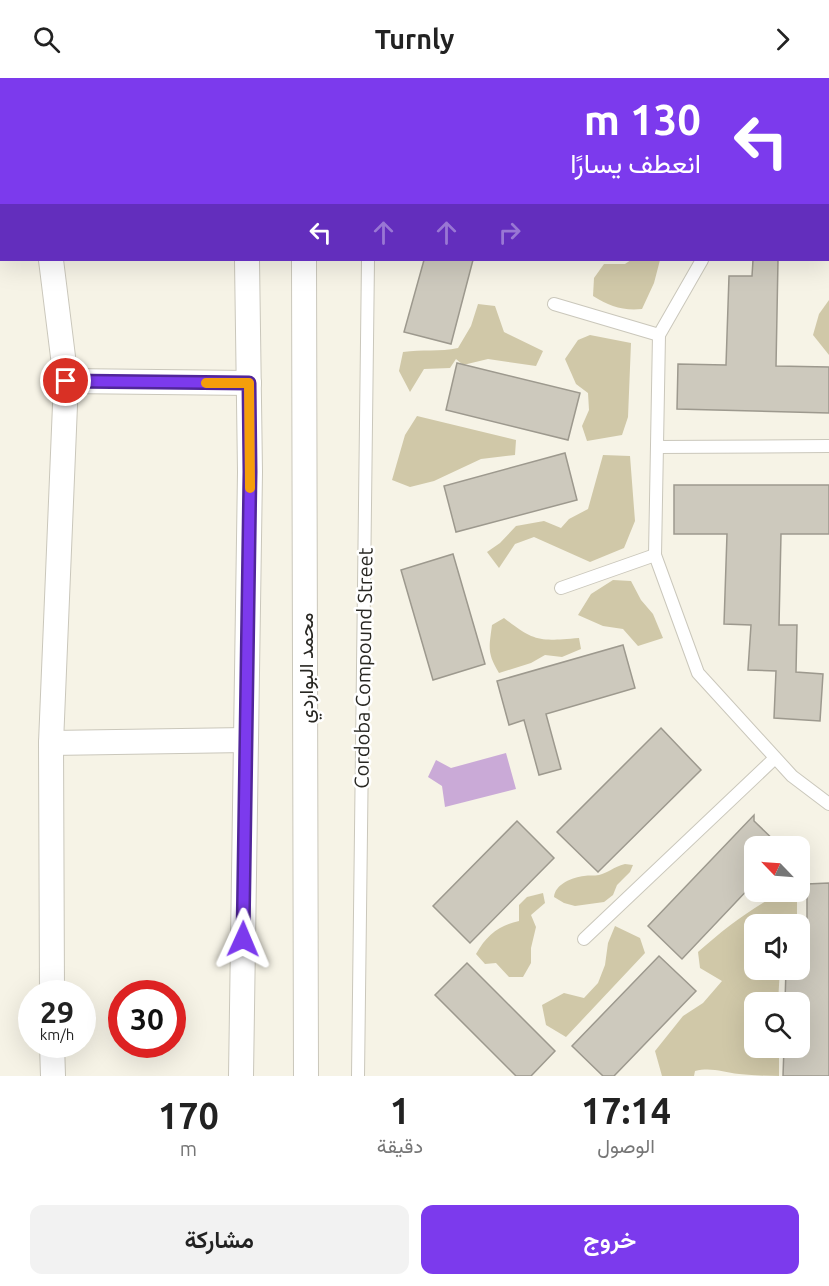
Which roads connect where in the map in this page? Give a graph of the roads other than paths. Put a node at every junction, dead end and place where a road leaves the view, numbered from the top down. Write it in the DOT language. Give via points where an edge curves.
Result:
graph roads {
  1 [pos="51,261"];
  2 [pos="247,261"];
  3 [pos="304,261"];
  4 [pos="368,261"];
  5 [pos="701,261"];
  6 [pos="554,304"];
  7 [pos="659,335"];
  8 [pos="66,381"];
  9 [pos="249,383"];
  10 [pos="829,446"];
  11 [pos="657,447"];
  12 [pos="655,555"];
  13 [pos="561,588"];
  14 [pos="246,740"];
  15 [pos="51,742"];
  16 [pos="775,758"];
  17 [pos="829,804"];
  18 [pos="584,939"];
  19 [pos="52,980"];
  20 [pos="52,1058"];
  21 [pos="52,1076"];
  22 [pos="241,1076"];
  23 [pos="306,1076"];
  24 [pos="358,1076"];
  1 -- 8 [label="street"];
  2 -- 9 [label="street"];
  3 -- 23 [label="street, محمد البواردي"];
  4 -- 24 [label="lane, Cordoba Compound Street"];
  5 -- 7 [label="lane"];
  6 -- 7 [label="lane"];
  7 -- 11 [label="lane"];
  8 -- 9 [label="street"];
  8 -- 15 [label="street"];
  9 -- 14 [label="street"];
  10 -- 11 [label="lane"];
  11 -- 12 [label="lane"];
  12 -- 13 [label="lane"];
  12 -- 16 [label="lane" via="698,673"];
  14 -- 15 [label="street"];
  14 -- 22 [label="street"];
  15 -- 19 [label="street"];
  16 -- 17 [label="lane"];
  16 -- 18 [label="lane"];
  20 -- 21 [label="street"];
}
